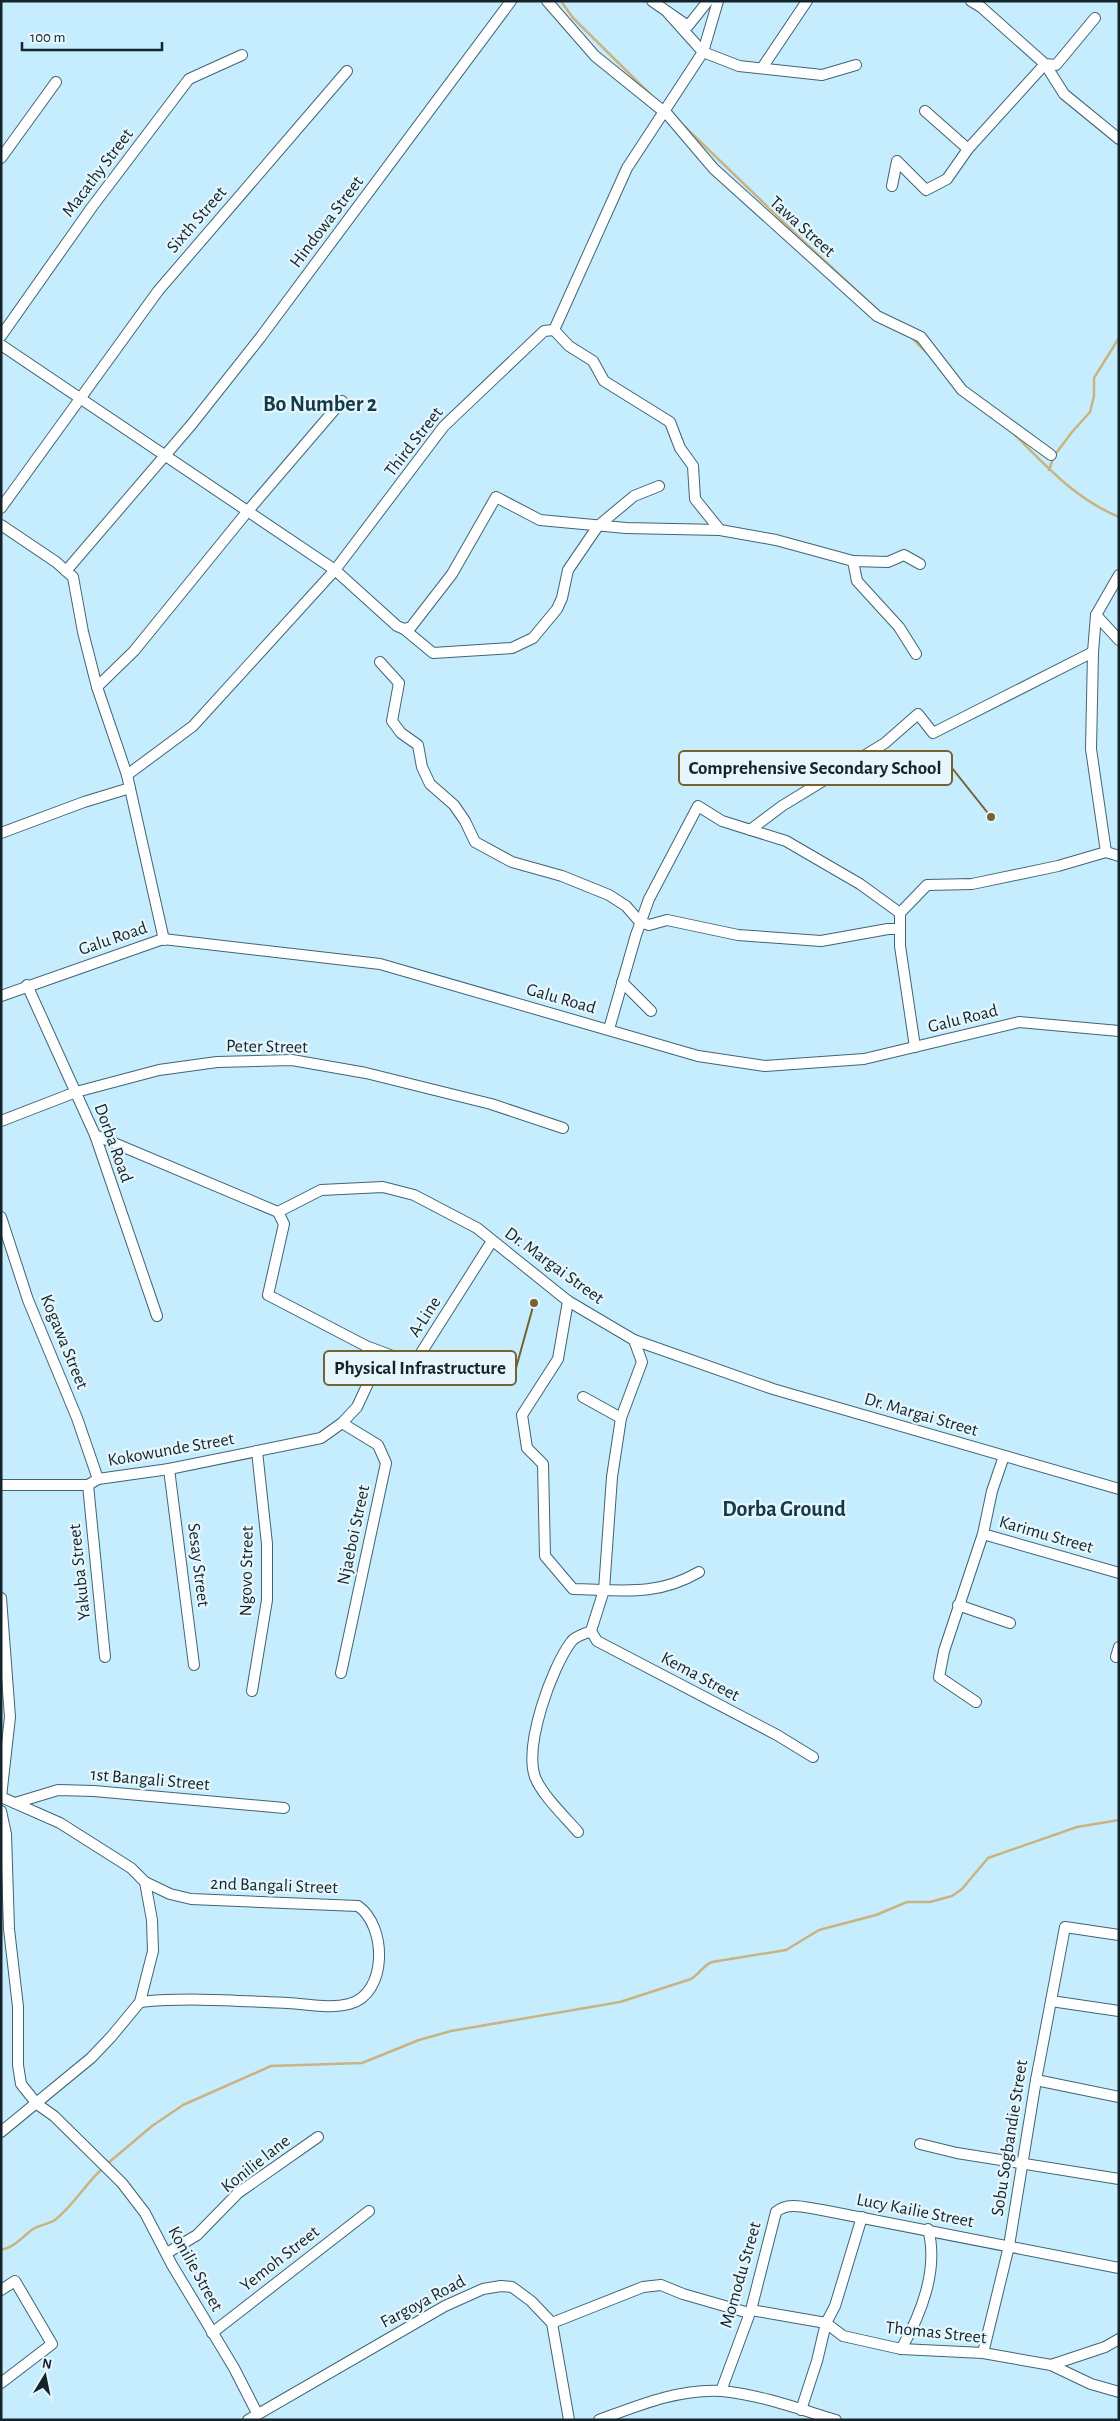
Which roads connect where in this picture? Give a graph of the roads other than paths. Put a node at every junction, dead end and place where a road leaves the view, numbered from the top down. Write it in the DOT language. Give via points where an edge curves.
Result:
graph roads {
  1 [pos="511,1"];
  2 [pos="547,1"];
  3 [pos="652,1"];
  4 [pos="708,1"];
  5 [pos="718,1"];
  6 [pos="807,1"];
  7 [pos="971,1"];
  8 [pos="668,13"];
  9 [pos="1095,18"];
  10 [pos="703,52"];
  11 [pos="242,55"];
  12 [pos="1046,64"];
  13 [pos="856,66"];
  14 [pos="762,68"];
  15 [pos="348,71"];
  16 [pos="56,82"];
  17 [pos="663,111"];
  18 [pos="925,111"];
  19 [pos="1119,139"];
  20 [pos="968,148"];
  21 [pos="1,158"];
  22 [pos="892,186"];
  23 [pos="554,330"];
  24 [pos="1,336"];
  25 [pos="1,346"];
  26 [pos="80,397"];
  27 [pos="342,401"];
  28 [pos="165,456"];
  29 [pos="1051,456"];
  30 [pos="659,486"];
  31 [pos="1,508"];
  32 [pos="247,512"];
  33 [pos="1,526"];
  34 [pos="598,526"];
  35 [pos="720,530"];
  36 [pos="854,560"];
  37 [pos="920,564"];
  38 [pos="335,570"];
  39 [pos="66,571"];
  40 [pos="1119,575"];
  41 [pos="1096,615"];
  42 [pos="404,629"];
  43 [pos="1119,640"];
  44 [pos="1093,652"];
  45 [pos="916,654"];
  46 [pos="380,662"];
  47 [pos="97,687"];
  48 [pos="127,774"];
  49 [pos="130,788"];
  50 [pos="750,830"];
  51 [pos="1,834"];
  52 [pos="1106,852"];
  53 [pos="1119,856"];
  54 [pos="900,913"];
  55 [pos="640,922"];
  56 [pos="900,929"];
  57 [pos="164,940"];
  58 [pos="622,982"];
  59 [pos="27,986"];
  60 [pos="1,996"];
  61 [pos="651,1011"];
  62 [pos="609,1029"];
  63 [pos="1119,1031"];
  64 [pos="915,1047"];
  65 [pos="76,1092"];
  66 [pos="1,1121"];
  67 [pos="563,1128"];
  68 [pos="95,1136"];
  69 [pos="278,1212"];
  70 [pos="1,1217"];
  71 [pos="492,1241"];
  72 [pos="568,1301"];
  73 [pos="157,1316"];
  74 [pos="634,1340"];
  75 [pos="382,1352"];
  76 [pos="583,1397"];
  77 [pos="621,1418"];
  78 [pos="342,1423"];
  79 [pos="258,1451"];
  80 [pos="1004,1456"];
  81 [pos="169,1469"];
  82 [pos="98,1479"];
  83 [pos="1,1485"];
  84 [pos="88,1485"];
  85 [pos="1119,1488"];
  86 [pos="983,1534"];
  87 [pos="699,1572"];
  88 [pos="1119,1573"];
  89 [pos="604,1590"];
  90 [pos="1,1598"];
  91 [pos="958,1605"];
  92 [pos="1010,1622"];
  93 [pos="591,1631"];
  94 [pos="105,1656"];
  95 [pos="194,1666"];
  96 [pos="341,1673"];
  97 [pos="252,1691"];
  98 [pos="976,1702"];
  99 [pos="813,1757"];
  100 [pos="1,1797"];
  101 [pos="15,1803"];
  102 [pos="284,1808"];
  103 [pos="1,1811"];
  104 [pos="578,1832"];
  105 [pos="145,1882"];
  106 [pos="5,1929"];
  107 [pos="1119,1935"];
  108 [pos="1051,2001"];
  109 [pos="140,2002"];
  110 [pos="1119,2011"];
  111 [pos="1036,2080"];
  112 [pos="1119,2097"];
  113 [pos="37,2104"];
  114 [pos="1,2132"];
  115 [pos="318,2137"];
  116 [pos="920,2144"];
  117 [pos="1023,2163"];
  118 [pos="1119,2179"];
  119 [pos="822,2210"];
  120 [pos="369,2211"];
  121 [pos="862,2217"];
  122 [pos="928,2229"];
  123 [pos="1009,2246"];
  124 [pos="167,2253"];
  125 [pos="1119,2268"];
  126 [pos="1,2290"];
  127 [pos="750,2311"];
  128 [pos="552,2323"];
  129 [pos="826,2323"];
  130 [pos="212,2333"];
  131 [pos="1119,2339"];
  132 [pos="901,2349"];
  133 [pos="983,2353"];
  134 [pos="1051,2365"];
  135 [pos="1,2383"];
  136 [pos="721,2391"];
  137 [pos="1119,2392"];
  138 [pos="801,2410"];
  139 [pos="257,2413"];
  140 [pos="248,2420"];
  141 [pos="569,2420"];
  142 [pos="599,2420"];
  143 [pos="836,2420"];
  1 -- 28 [label="street, Hindowa Street" via="260,338"];
  2 -- 17 [label="street, Tawa Street" via="595,56"];
  3 -- 8 [label="street"];
  4 -- 8 [label="street" via="688,26"];
  5 -- 10 [label="street"];
  6 -- 14 [label="street"];
  7 -- 12 [label="street"];
  8 -- 10 [label="street"];
  9 -- 12 [label="street" via="1056,65"];
  10 -- 14 [label="street" via="739,66"];
  10 -- 17 [label="street"];
  11 -- 24 [label="street, Macathy Street" via="190,79 92,207"];
  12 -- 19 [label="street" via="1064,94"];
  12 -- 20 [label="street"];
  13 -- 14 [label="street" via="822,75"];
  15 -- 26 [label="street, Sixth Street" via="158,290"];
  16 -- 21 [label="street"];
  17 -- 23 [label="street" via="627,168"];
  17 -- 29 [label="street, Tawa Street" via="714,169 877,316 921,337 962,390"];
  18 -- 20 [label="street"];
  20 -- 22 [label="street" via="947,179 926,190 897,161"];
  23 -- 35 [label="street" via="569,346 593,361 604,381 670,422 680,448 693,466 695,499"];
  23 -- 38 [label="street, Third Street" via="544,331 444,426"];
  25 -- 26 [label="street"];
  26 -- 28 [label="street"];
  26 -- 31 [label="street, Sixth Street"];
  27 -- 32 [label="street"];
  28 -- 32 [label="street"];
  28 -- 39 [label="street, Hindowa Street"];
  30 -- 34 [label="street" via="634,496"];
  32 -- 38 [label="street"];
  32 -- 47 [label="street" via="134,651"];
  33 -- 39 [label="street"];
  34 -- 35 [label="street"];
  34 -- 42 [label="street" via="540,520 496,497 452,574 411,627"];
  34 -- 42 [label="street" via="568,570 557,609 533,638 512,648 433,653"];
  35 -- 36 [label="street"];
  36 -- 37 [label="street" via="888,562 904,555"];
  36 -- 45 [label="street" via="857,581 899,626"];
  38 -- 42 [label="street"];
  38 -- 48 [label="street, Third Street" via="193,726"];
  39 -- 47 [label="street" via="73,577"];
  40 -- 41 [label="street"];
  41 -- 43 [label="street"];
  41 -- 44 [label="street"];
  44 -- 50 [label="street" via="933,733 918,714 885,742 782,806"];
  44 -- 52 [label="street" via="1091,749"];
  46 -- 55 [label="street" via="399,683 392,721 401,734 418,744 422,767 430,784 454,805 475,842 512,862 562,876 609,895 626,906"];
  47 -- 48 [label="street"];
  48 -- 49 [label="street"];
  49 -- 51 [label="street"];
  49 -- 57 [label="street"];
  50 -- 54 [label="street" via="786,841 860,884"];
  50 -- 55 [label="street" via="722,821 698,806 649,898"];
  52 -- 53 [label="street"];
  52 -- 54 [label="street" via="972,884 927,885"];
  54 -- 56 [label="street"];
  55 -- 56 [label="street" via="649,925 667,920 738,935 821,941"];
  55 -- 58 [label="street"];
  56 -- 64 [label="street"];
  57 -- 59 [label="street, Galu Road"];
  57 -- 62 [label="street, Galu Road" via="380,964"];
  58 -- 61 [label="street"];
  58 -- 62 [label="street"];
  59 -- 60 [label="street, Galu Road"];
  59 -- 65 [label="street, Dorba Road"];
  62 -- 64 [label="street, Galu Road" via="698,1056 765,1066 864,1059"];
  63 -- 64 [label="street, Galu Road" via="1019,1022"];
  65 -- 66 [label="street, Peter Street"];
  65 -- 67 [label="street, Peter Street" via="159,1070 217,1062 292,1060 366,1073 491,1104"];
  65 -- 68 [label="street, Dorba Road"];
  68 -- 69 [label="street"];
  68 -- 73 [label="street, Dorba Road"];
  69 -- 71 [label="street, Dr. Margai Street" via="321,1190 383,1187 414,1196 477,1228"];
  69 -- 75 [label="street" via="284,1224 268,1295"];
  70 -- 82 [label="street, Kogawa Street" via="28,1300 77,1418"];
  71 -- 72 [label="street, Dr. Margai Street"];
  71 -- 75 [label="street, A-Line" via="414,1364"];
  72 -- 74 [label="street, Dr. Margai Street"];
  72 -- 89 [label="street" via="558,1359 522,1415 527,1448 543,1464 545,1556 573,1589"];
  74 -- 77 [label="street" via="642,1362"];
  74 -- 80 [label="street, Dr. Margai Street" via="773,1389"];
  75 -- 78 [label="street" via="356,1407"];
  76 -- 77 [label="street"];
  77 -- 89 [label="street" via="612,1477"];
  78 -- 79 [label="street, Kokowunde Street" via="321,1438"];
  78 -- 96 [label="street, Njaeboi Street" via="378,1446 386,1463"];
  79 -- 81 [label="street, Kokowunde Street"];
  79 -- 97 [label="street, Ngovo Street" via="267,1544 267,1600"];
  80 -- 85 [label="street, Dr. Margai Street"];
  80 -- 86 [label="street, Karimu Street"];
  81 -- 82 [label="street, Kokowunde Street"];
  81 -- 95 [label="street, Sesay Street"];
  82 -- 84 [label="street, Kokowunde Street"];
  83 -- 84 [label="street, Kokowunde Street"];
  84 -- 94 [label="street, Yakuba Street"];
  86 -- 88 [label="street, Karimu Street"];
  86 -- 91 [label="street"];
  87 -- 89 [label="street" via="679,1583 648,1591"];
  89 -- 93 [label="street"];
  90 -- 100 [label="street" via="10,1717"];
  91 -- 92 [label="street"];
  91 -- 98 [label="street" via="939,1677"];
  93 -- 99 [label="street, Kema Street" via="597,1641"];
  93 -- 104 [label="street" via="572,1640 557,1667 536,1733 532,1760 536,1779"];
  100 -- 101 [label="street, 2nd Bangali Street"];
  101 -- 102 [label="street, 1st Bangali Street" via="58,1790 76,1790"];
  101 -- 105 [label="street, 2nd Bangali Street" via="60,1823 131,1868"];
  103 -- 106 [label="street, Konilie Street" via="6,1834"];
  105 -- 109 [label="street" via="151,1912 153,1951"];
  105 -- 109 [label="street, 2nd Bangali Street" via="170,1894 191,1899 358,1906 365,1910 381,1946 378,1967 369,1990 360,2000 349,2004 319,2006 171,1999"];
  106 -- 113 [label="street, Konilie Street" via="18,2007 21,2084"];
  107 -- 108 [label="street, Sobu Sogbandie Street" via="1065,1927"];
  108 -- 110 [label="street"];
  108 -- 111 [label="street, Sobu Sogbandie Street"];
  109 -- 113 [label="street" via="91,2058"];
  111 -- 112 [label="street"];
  111 -- 117 [label="street, Sobu Sogbandie Street"];
  113 -- 114 [label="street"];
  113 -- 124 [label="street, Konilie Street" via="54,2116 122,2182 145,2212"];
  115 -- 124 [label="street, Konilie lane" via="238,2194 197,2235"];
  116 -- 117 [label="street"];
  117 -- 118 [label="street"];
  117 -- 123 [label="street, Sobu Sogbandie Street"];
  119 -- 121 [label="street, Lucy Kailie Street"];
  119 -- 127 [label="street, Momodu Street" via="792,2206 781,2207 776,2212"];
  120 -- 130 [label="street, Yemoh Street"];
  121 -- 122 [label="street, Lucy Kailie Street"];
  121 -- 129 [label="street" via="835,2306"];
  122 -- 123 [label="street, Lucy Kailie Street"];
  122 -- 132 [label="street" via="933,2245 928,2283 914,2327"];
  123 -- 125 [label="street, Lucy Kailie Street"];
  123 -- 133 [label="street, Sobu Sogbandie Street"];
  124 -- 130 [label="street, Konilie Street"];
  126 -- 135 [label="street" via="15,2281 52,2344"];
  127 -- 128 [label="street, Thomas Street" via="682,2294 661,2285 643,2287"];
  127 -- 129 [label="street, Thomas Street"];
  127 -- 136 [label="street, Momodu Street"];
  128 -- 139 [label="street, Fargoya Road" via="512,2287 483,2288 445,2306"];
  128 -- 141 [label="street"];
  129 -- 132 [label="street, Thomas Street" via="843,2336"];
  129 -- 138 [label="street"];
  130 -- 139 [label="street, Konilie Street"];
  131 -- 134 [label="street"];
  132 -- 133 [label="street, Thomas Street"];
  133 -- 134 [label="street, Thomas Street"];
  134 -- 137 [label="street, Thomas Street" via="1091,2384"];
  136 -- 138 [label="street" via="772,2400"];
  136 -- 142 [label="street" via="665,2398"];
  138 -- 143 [label="street"];
  139 -- 140 [label="street, Fargoya Road"];
}
